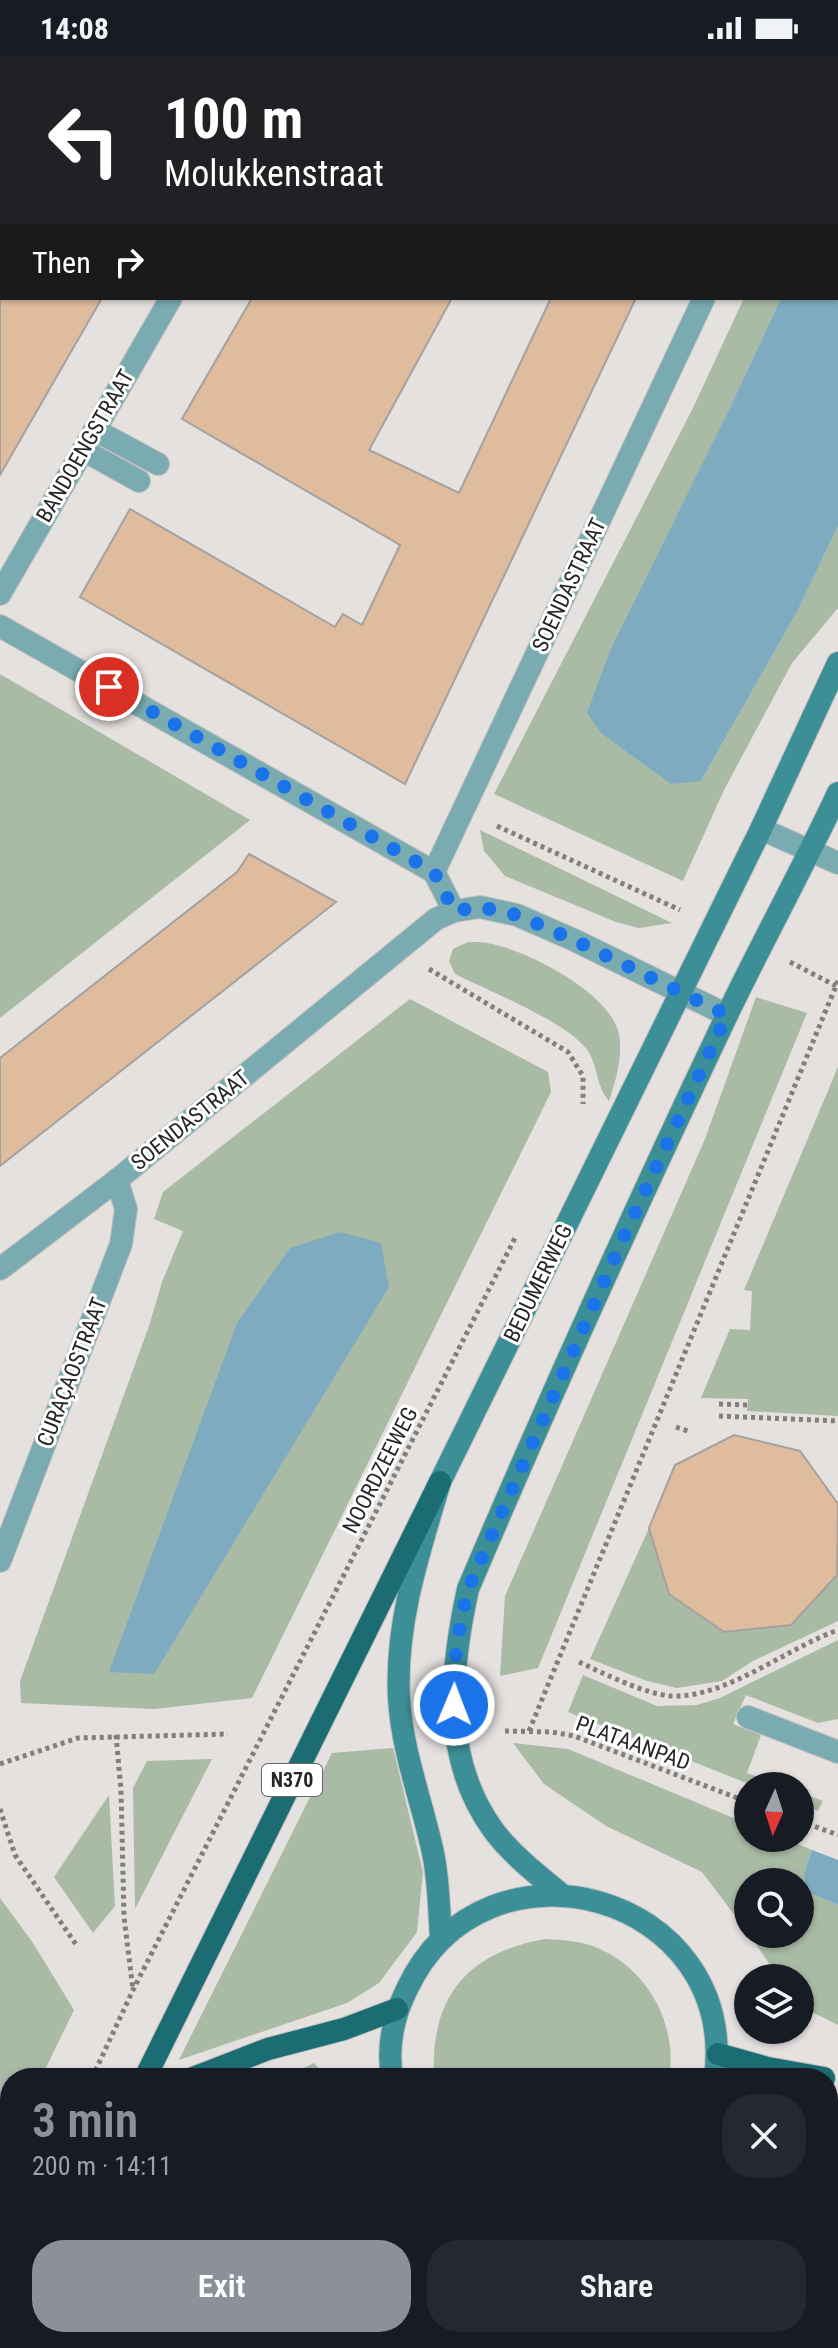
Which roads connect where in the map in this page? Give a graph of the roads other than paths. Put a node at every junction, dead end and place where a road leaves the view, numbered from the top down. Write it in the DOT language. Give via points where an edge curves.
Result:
graph roads {
  1 [pos="170,300"];
  2 [pos="703,300"];
  3 [pos="89,440"];
  4 [pos="158,464"];
  5 [pos="139,481"];
  6 [pos="0,594"];
  7 [pos="0,626"];
  8 [pos="838,663"];
  9 [pos="838,793"];
  10 [pos="761,829"];
  11 [pos="811,851"];
  12 [pos="838,863"];
  13 [pos="434,872"];
  14 [pos="454,911"];
  15 [pos="679,992"];
  16 [pos="727,1015"];
  17 [pos="117,1180"];
  18 [pos="0,1269"];
  19 [pos="440,1482"];
  20 [pos="0,1561"];
  21 [pos="748,1717"];
  22 [pos="838,1752"];
  23 [pos="561,1894"];
  24 [pos="441,1939"];
  25 [pos="397,2009"];
  26 [pos="718,2054"];
  27 [pos="150,2068"];
  28 [pos="219,2068"];
  29 [pos="392,2068"];
  30 [pos="716,2068"];
  31 [pos="768,2068"];
  1 -- 3 [label="street, BANDOENGSTRAAT"];
  2 -- 13 [label="street, SOENDASTRAAT"];
  3 -- 4 [label="street"];
  3 -- 5 [label="street"];
  3 -- 6 [label="street, BANDOENGSTRAAT"];
  7 -- 13 [label="street"];
  8 -- 10 [label="main road, BEDUMERWEG"];
  9 -- 11 [label="main road"];
  10 -- 11 [label="street"];
  10 -- 15 [label="main road, BEDUMERWEG"];
  11 -- 12 [label="street"];
  11 -- 16 [label="main road"];
  13 -- 14 [label="street"];
  14 -- 15 [label="street" via="480,907 517,915"];
  14 -- 17 [label="street, SOENDASTRAAT" via="436,919"];
  15 -- 16 [label="street"];
  15 -- 19 [label="main road, BEDUMERWEG"];
  16 -- 23 [label="main road" via="494,1528 468,1589 458,1636 452,1682 455,1729 476,1802 494,1832"];
  17 -- 18 [label="street, SOENDASTRAAT"];
  17 -- 20 [label="street, CURAÇAOSTRAAT" via="126,1209 121,1244"];
  19 -- 24 [label="main road, BEDUMERWEG" via="413,1574 401,1642 399,1698 406,1755 433,1855"];
  19 -- 27 [label="highway, N370"];
  21 -- 22 [label="street"];
  23 -- 24 [label="main road" via="502,1903 470,1917"];
  23 -- 26 [label="main road" via="625,1910 673,1945 706,1995"];
  24 -- 25 [label="main road" via="415,1971"];
  25 -- 28 [label="highway"];
  25 -- 29 [label="main road"];
  26 -- 30 [label="main road"];
  26 -- 31 [label="highway"];
}
